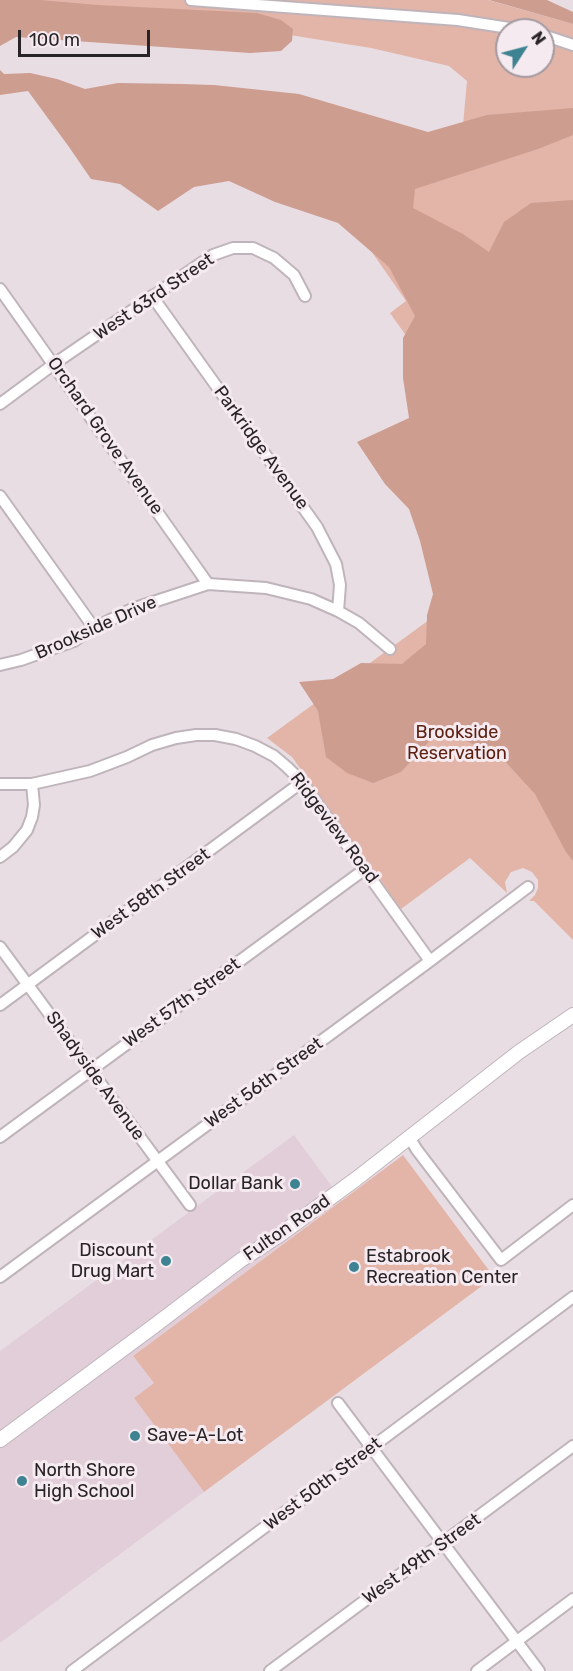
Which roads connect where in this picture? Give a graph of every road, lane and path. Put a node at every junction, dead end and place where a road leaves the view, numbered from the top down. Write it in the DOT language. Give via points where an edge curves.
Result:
graph roads {
  1 [pos="191,0"];
  2 [pos="495,26"];
  3 [pos="555,39"];
  4 [pos="573,45"];
  5 [pos="0,289"];
  6 [pos="152,296"];
  7 [pos="305,296"];
  8 [pos="54,364"];
  9 [pos="0,404"];
  10 [pos="0,496"];
  11 [pos="208,584"];
  12 [pos="338,611"];
  13 [pos="94,628"];
  14 [pos="390,649"];
  15 [pos="0,665"];
  16 [pos="302,782"];
  17 [pos="0,784"];
  18 [pos="32,784"];
  19 [pos="0,857"];
  20 [pos="365,869"];
  21 [pos="528,887"];
  22 [pos="0,947"];
  23 [pos="430,961"];
  24 [pos="27,985"];
  25 [pos="0,1005"];
  26 [pos="573,1015"];
  27 [pos="90,1071"];
  28 [pos="0,1137"];
  29 [pos="409,1137"];
  30 [pos="158,1162"];
  31 [pos="190,1204"];
  32 [pos="573,1205"];
  33 [pos="0,1277"];
  34 [pos="573,1297"];
  35 [pos="338,1403"];
  36 [pos="0,1440"];
  37 [pos="573,1446"];
  38 [pos="371,1448"];
  39 [pos="444,1544"];
  40 [pos="573,1599"];
  41 [pos="517,1641"];
  42 [pos="72,1671"];
  43 [pos="270,1671"];
  44 [pos="477,1671"];
  45 [pos="539,1671"];
  1 -- 2 [label="street"];
  3 -- 4 [label="street"];
  5 -- 8 [label="street, Orchard Grove Avenue"];
  6 -- 7 [label="street, West 63rd Street" via="213,255 232,248 253,248 274,258 294,275"];
  6 -- 8 [label="street, West 63rd Street"];
  6 -- 12 [label="street, Parkridge Avenue" via="317,527 336,564 340,585"];
  8 -- 9 [label="street, West 63rd Street"];
  8 -- 11 [label="street, Orchard Grove Avenue"];
  10 -- 13 [label="street"];
  11 -- 12 [label="street, Brookside Drive" via="286,592"];
  11 -- 13 [label="street, Brookside Drive" via="132,609"];
  12 -- 14 [label="street, Brookside Drive"];
  13 -- 15 [label="street, Brookside Drive" via="74,640"];
  16 -- 18 [label="street, Ridgeview Road" via="274,756 255,746 215,735 196,735 152,745 90,771"];
  16 -- 20 [label="street, Ridgeview Road"];
  16 -- 24 [label="street, West 58th Street"];
  17 -- 18 [label="street, Ridgeview Road"];
  18 -- 19 [label="street" via="34,804 27,830"];
  20 -- 23 [label="street, Ridgeview Road"];
  20 -- 27 [label="street, West 57th Street"];
  21 -- 23 [label="street, West 56th Street"];
  22 -- 24 [label="street, Shadyside Avenue"];
  23 -- 30 [label="street, West 56th Street"];
  24 -- 25 [label="street, West 58th Street"];
  24 -- 27 [label="street, Shadyside Avenue"];
  26 -- 29 [label="main road, Fulton Road"];
  27 -- 28 [label="street, West 57th Street"];
  27 -- 30 [label="street, Shadyside Avenue"];
  29 -- 32 [label="street" via="501,1260"];
  29 -- 36 [label="main road, Fulton Road"];
  30 -- 31 [label="street, Shadyside Avenue"];
  30 -- 33 [label="street, West 56th Street"];
  34 -- 38 [label="street, West 50th Street"];
  35 -- 38 [label="street"];
  37 -- 39 [label="street, West 49th Street"];
  38 -- 39 [label="street"];
  38 -- 42 [label="street, West 50th Street"];
  39 -- 41 [label="street"];
  39 -- 43 [label="street, West 49th Street"];
  40 -- 41 [label="street"];
  41 -- 44 [label="street"];
  41 -- 45 [label="street"];
}
